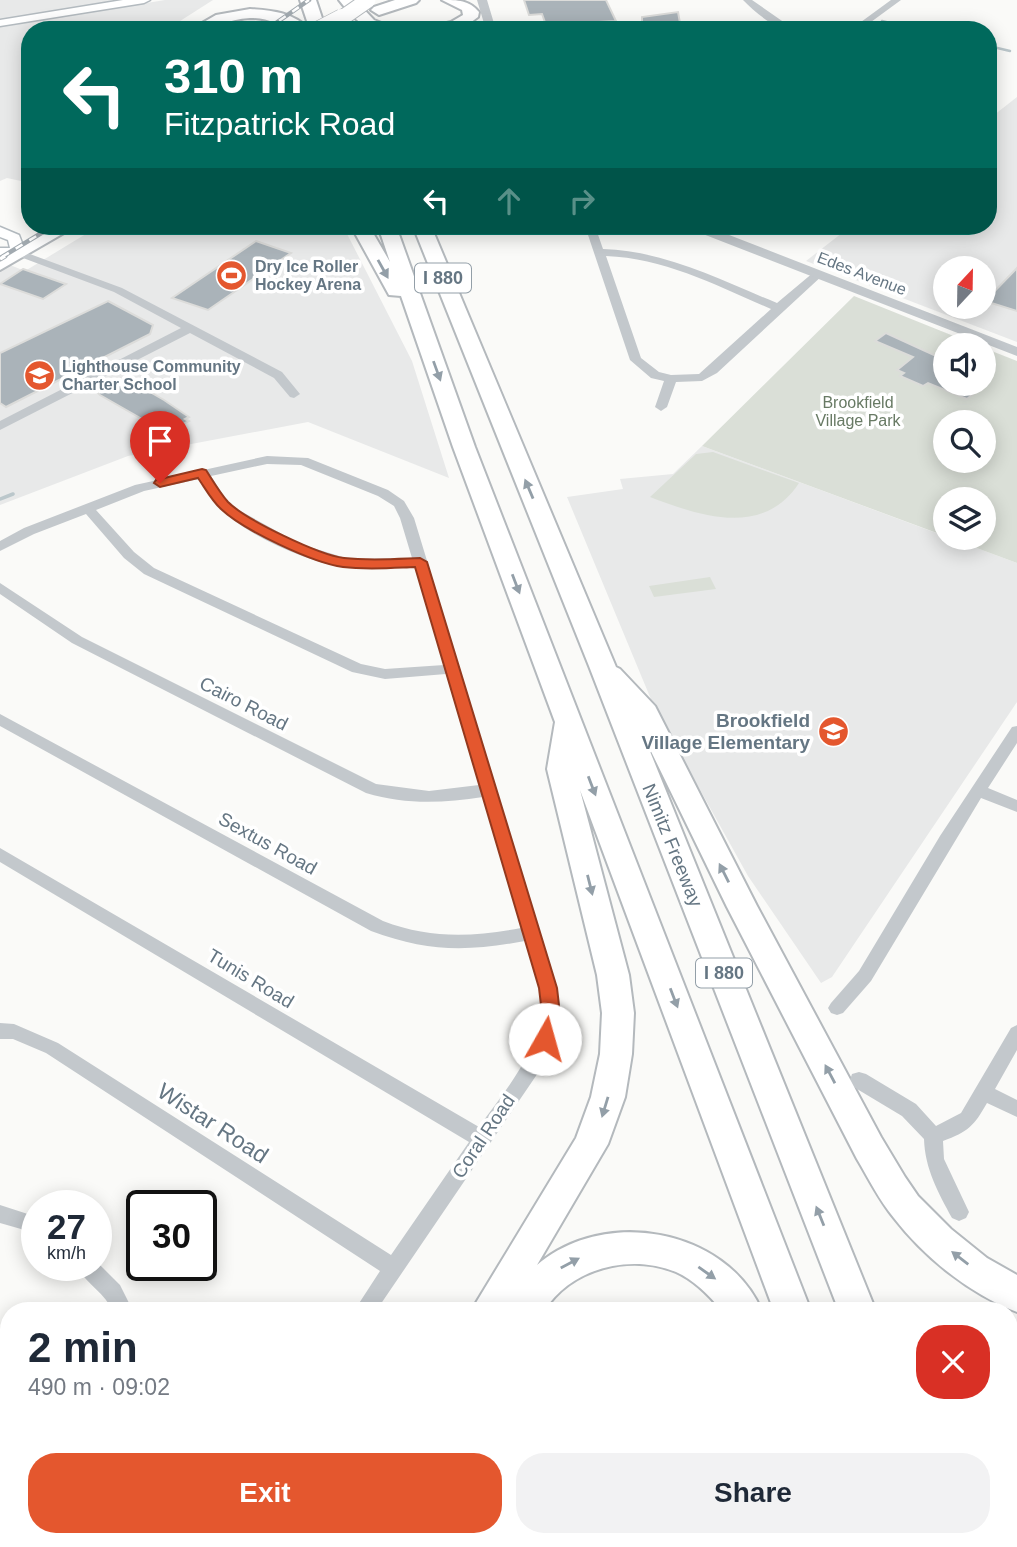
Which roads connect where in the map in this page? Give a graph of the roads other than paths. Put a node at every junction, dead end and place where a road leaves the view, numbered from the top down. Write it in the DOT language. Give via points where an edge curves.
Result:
graph roads {
  1 [pos="144,0"];
  2 [pos="227,0"];
  3 [pos="308,0"];
  4 [pos="332,0"];
  5 [pos="346,0"];
  6 [pos="393,0"];
  7 [pos="411,0"];
  8 [pos="450,0"];
  9 [pos="482,0"];
  10 [pos="747,0"];
  11 [pos="897,0"];
  12 [pos="374,5"];
  13 [pos="194,21"];
  14 [pos="215,21"];
  15 [pos="288,21"];
  16 [pos="315,21"];
  17 [pos="343,21"];
  18 [pos="353,21"];
  19 [pos="367,21"];
  20 [pos="464,21"];
  21 [pos="484,21"];
  22 [pos="773,21"];
  23 [pos="867,21"];
  24 [pos="0,23"];
  25 [pos="38,235"];
  26 [pos="365,235"];
  27 [pos="390,235"];
  28 [pos="426,235"];
  29 [pos="436,235"];
  30 [pos="593,235"];
  31 [pos="718,235"];
  32 [pos="7,244"];
  33 [pos="599,252"];
  34 [pos="0,265"];
  35 [pos="818,274"];
  36 [pos="414,307"];
  37 [pos="778,308"];
  38 [pos="189,329"];
  39 [pos="463,331"];
  40 [pos="1017,352"];
  41 [pos="671,379"];
  42 [pos="294,394"];
  43 [pos="661,407"];
  44 [pos="0,426"];
  45 [pos="202,473"];
  46 [pos="87,507"];
  47 [pos="0,547"];
  48 [pos="420,562"];
  49 [pos="0,587"];
  50 [pos="602,666"];
  51 [pos="452,669"];
  52 [pos="0,719"];
  53 [pos="568,722"];
  54 [pos="1017,731"];
  55 [pos="487,790"];
  56 [pos="979,791"];
  57 [pos="1017,806"];
  58 [pos="0,854"];
  59 [pos="532,933"];
  60 [pos="837,1008"];
  61 [pos="0,1031"];
  62 [pos="1017,1033"];
  63 [pos="859,1080"];
  64 [pos="984,1093"];
  65 [pos="1017,1109"];
  66 [pos="933,1136"];
  67 [pos="482,1139"];
  68 [pos="960,1212"];
  69 [pos="0,1214"];
  70 [pos="21,1221"];
  71 [pos="393,1268"];
  72 [pos="102,1281"];
  73 [pos="852,1295"];
  74 [pos="1017,1295"];
  75 [pos="121,1302"];
  76 [pos="370,1302"];
  77 [pos="494,1302"];
  78 [pos="529,1302"];
  79 [pos="738,1302"];
  80 [pos="790,1302"];
  1 -- 24 [label="main road"];
  2 -- 13 [label="highway"];
  3 -- 16 [label="highway"];
  4 -- 17 [label="highway"];
  5 -- 19 [label="highway"];
  6 -- 12 [label="main road"];
  7 -- 12 [label="highway"];
  8 -- 20 [label="highway" via="471,12"];
  9 -- 21 [label="street"];
  10 -- 22 [label="street"];
  11 -- 23 [label="street"];
  12 -- 18 [label="main road"];
  14 -- 15 [label="highway" via="245,15"];
  25 -- 32 [label="main road"];
  26 -- 36 [label="highway, one-way" via="397,293"];
  27 -- 36 [label="highway, I 880"];
  28 -- 39 [label="highway, Nimitz Freeway / I 880"];
  29 -- 39 [label="highway"];
  30 -- 33 [label="street"];
  31 -- 35 [label="street, Edes Avenue"];
  32 -- 34 [label="main road"];
  32 -- 38 [label="street" via="118,290"];
  33 -- 37 [label="street" via="658,258"];
  33 -- 41 [label="street" via="636,360 654,375"];
  35 -- 37 [label="street"];
  35 -- 40 [label="street, Edes Avenue"];
  36 -- 53 [label="highway, I 880, one-way"];
  37 -- 41 [label="street" via="713,370 702,377"];
  38 -- 42 [label="street" via="278,375"];
  38 -- 44 [label="street"];
  50 -- 39 [label="highway, Nimitz Freeway / I 880, one-way"];
  41 -- 43 [label="street"];
  45 -- 46 [label="street"];
  45 -- 48 [label="street" via="223,504 240,518 316,555 366,565"];
  45 -- 48 [label="street, Coral Road" via="267,460 303,461 399,505"];
  46 -- 47 [label="street"];
  46 -- 51 [label="street" via="149,571 357,668 385,674"];
  48 -- 51 [label="street, Coral Road"];
  49 -- 55 [label="street, Cairo Road" via="77,640 372,789 408,798"];
  73 -- 50 [label="highway, Nimitz Freeway / I 880, one-way"];
  74 -- 50 [label="highway, one-way" via="974,1270 938,1241 893,1188 740,904 642,706"];
  51 -- 55 [label="street, Coral Road"];
  52 -- 59 [label="street, Sextus Road" via="404,937 436,944 472,944"];
  53 -- 77 [label="highway, one-way" via="561,769 612,975 618,1013 617,1054 591,1144"];
  53 -- 80 [label="highway, I 880, one-way"];
  54 -- 56 [label="street"];
  55 -- 59 [label="street, Coral Road"];
  56 -- 57 [label="street"];
  56 -- 60 [label="street" via="865,976"];
  58 -- 67 [label="street, Tunis Road"];
  59 -- 67 [label="street, Coral Road" via="548,988 551,1014 545,1039 535,1062"];
  61 -- 71 [label="street, Wistar Road" via="52,1048"];
  62 -- 64 [label="street"];
  63 -- 66 [label="street" via="909,1110"];
  64 -- 65 [label="street"];
  64 -- 66 [label="street" via="968,1119"];
  66 -- 68 [label="street" via="934,1159"];
  67 -- 71 [label="street, Coral Road"];
  69 -- 70 [label="street"];
  71 -- 76 [label="street, Coral Road"];
  72 -- 75 [label="street"];
  78 -- 79 [label="highway, one-way" via="538,1288 570,1262 603,1251 639,1248 688,1260 729,1290"];
}
